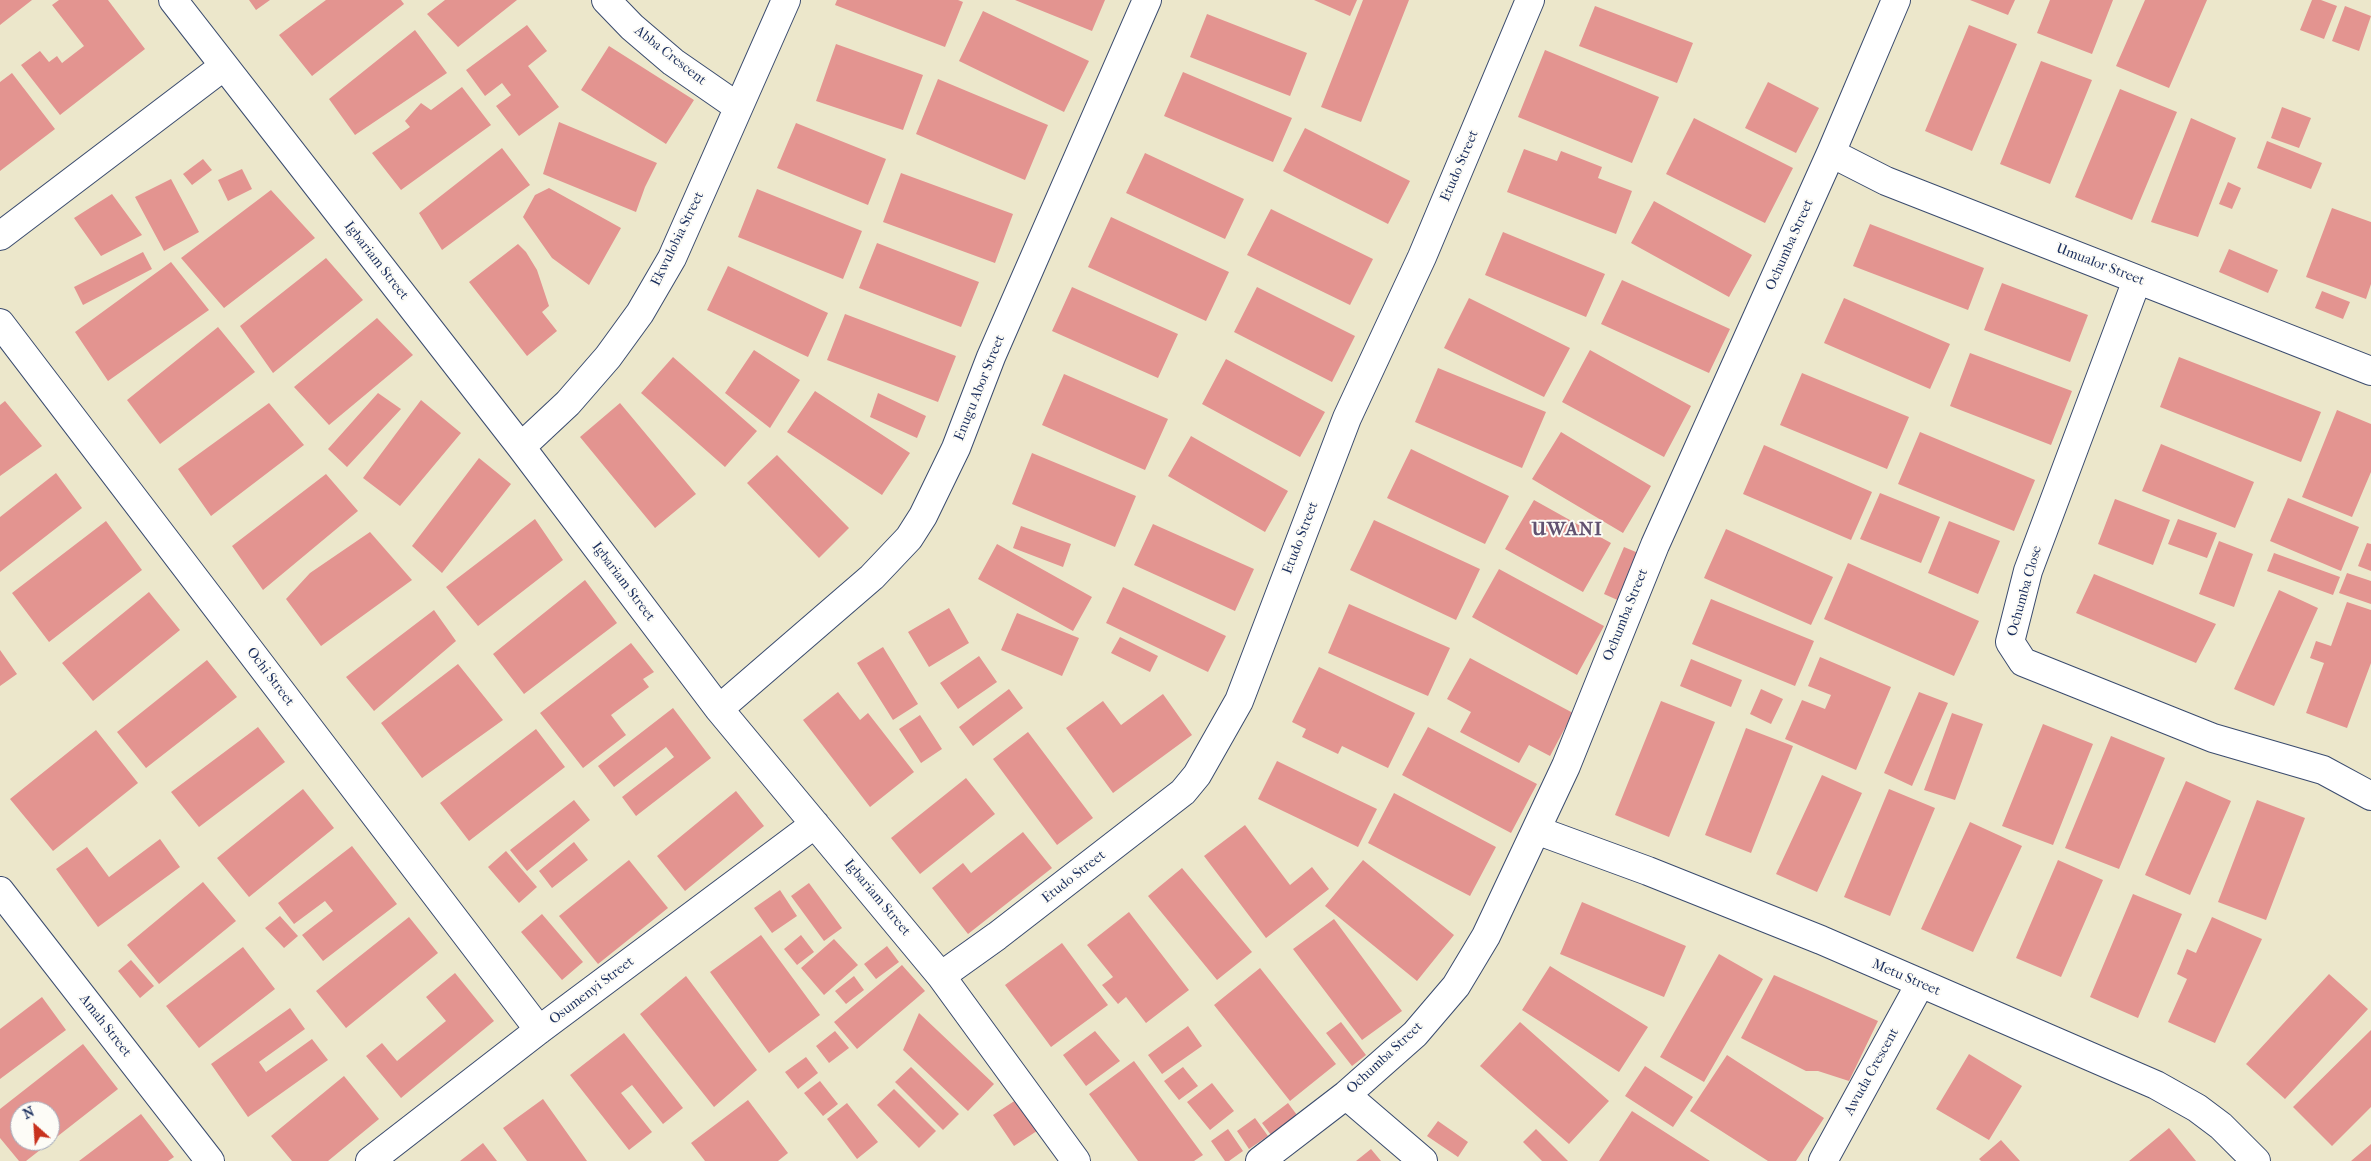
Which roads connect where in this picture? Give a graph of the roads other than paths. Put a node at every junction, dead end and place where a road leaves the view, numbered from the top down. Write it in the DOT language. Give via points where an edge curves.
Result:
graph roads {
  1 [pos="173,0"];
  2 [pos="606,0"];
  3 [pos="786,0"];
  4 [pos="1147,0"];
  5 [pos="1530,0"];
  6 [pos="1896,0"];
  7 [pos="224,66"];
  8 [pos="738,107"];
  9 [pos="1831,153"];
  10 [pos="0,236"];
  11 [pos="2137,280"];
  12 [pos="0,323"];
  13 [pos="2371,371"];
  14 [pos="521,446"];
  15 [pos="719,709"];
  16 [pos="2371,796"];
  17 [pos="816,824"];
  18 [pos="1536,830"];
  19 [pos="0,891"];
  20 [pos="941,976"];
  21 [pos="1920,984"];
  22 [pos="539,1030"];
  23 [pos="1346,1095"];
  24 [pos="210,1161"];
  25 [pos="370,1161"];
  26 [pos="1076,1161"];
  27 [pos="1260,1161"];
  28 [pos="1423,1161"];
  29 [pos="1823,1161"];
  30 [pos="2256,1161"];
  1 -- 7 [label="street, Igbariam Street"];
  2 -- 8 [label="street, Abba Crescent" via="672,62"];
  3 -- 8 [label="street, Ekwulobia Street"];
  4 -- 15 [label="street, Enugu Abor Street" via="924,516 909,538 872,577"];
  5 -- 20 [label="street, Etudo Street" via="1422,257 1347,418 1239,701 1198,775 1183,792 998,936"];
  6 -- 9 [label="street, Ochumba Street"];
  7 -- 10 [label="street"];
  7 -- 14 [label="street, Igbariam Street"];
  8 -- 14 [label="street, Ekwulobia Street" via="672,258 640,313 568,403"];
  9 -- 11 [label="street, Umualor Street" via="1886,181"];
  9 -- 18 [label="street, Ochumba Street" via="1654,545 1566,766"];
  11 -- 13 [label="street, Umualor Street"];
  11 -- 16 [label="street, Ochumba Close" via="2028,571 2010,642 2023,662 2213,738 2323,770"];
  12 -- 22 [label="street, Ochi Street"];
  14 -- 15 [label="street, Igbariam Street"];
  15 -- 17 [label="street, Igbariam Street"];
  17 -- 20 [label="street, Igbariam Street"];
  17 -- 22 [label="street, Osumenyi Street"];
  18 -- 21 [label="street, Metu Street" via="1657,874"];
  18 -- 23 [label="street, Ochumba Street" via="1486,936 1456,986 1415,1034"];
  19 -- 24 [label="street, Amah Street"];
  20 -- 26 [label="street, Igbariam Street"];
  21 -- 29 [label="street, Awuda Crescent"];
  21 -- 30 [label="street, Metu Street" via="2156,1085 2221,1126"];
  22 -- 25 [label="street, Osumenyi Street"];
  23 -- 27 [label="street, Ochumba Street"];
  23 -- 28 [label="street"];
}
